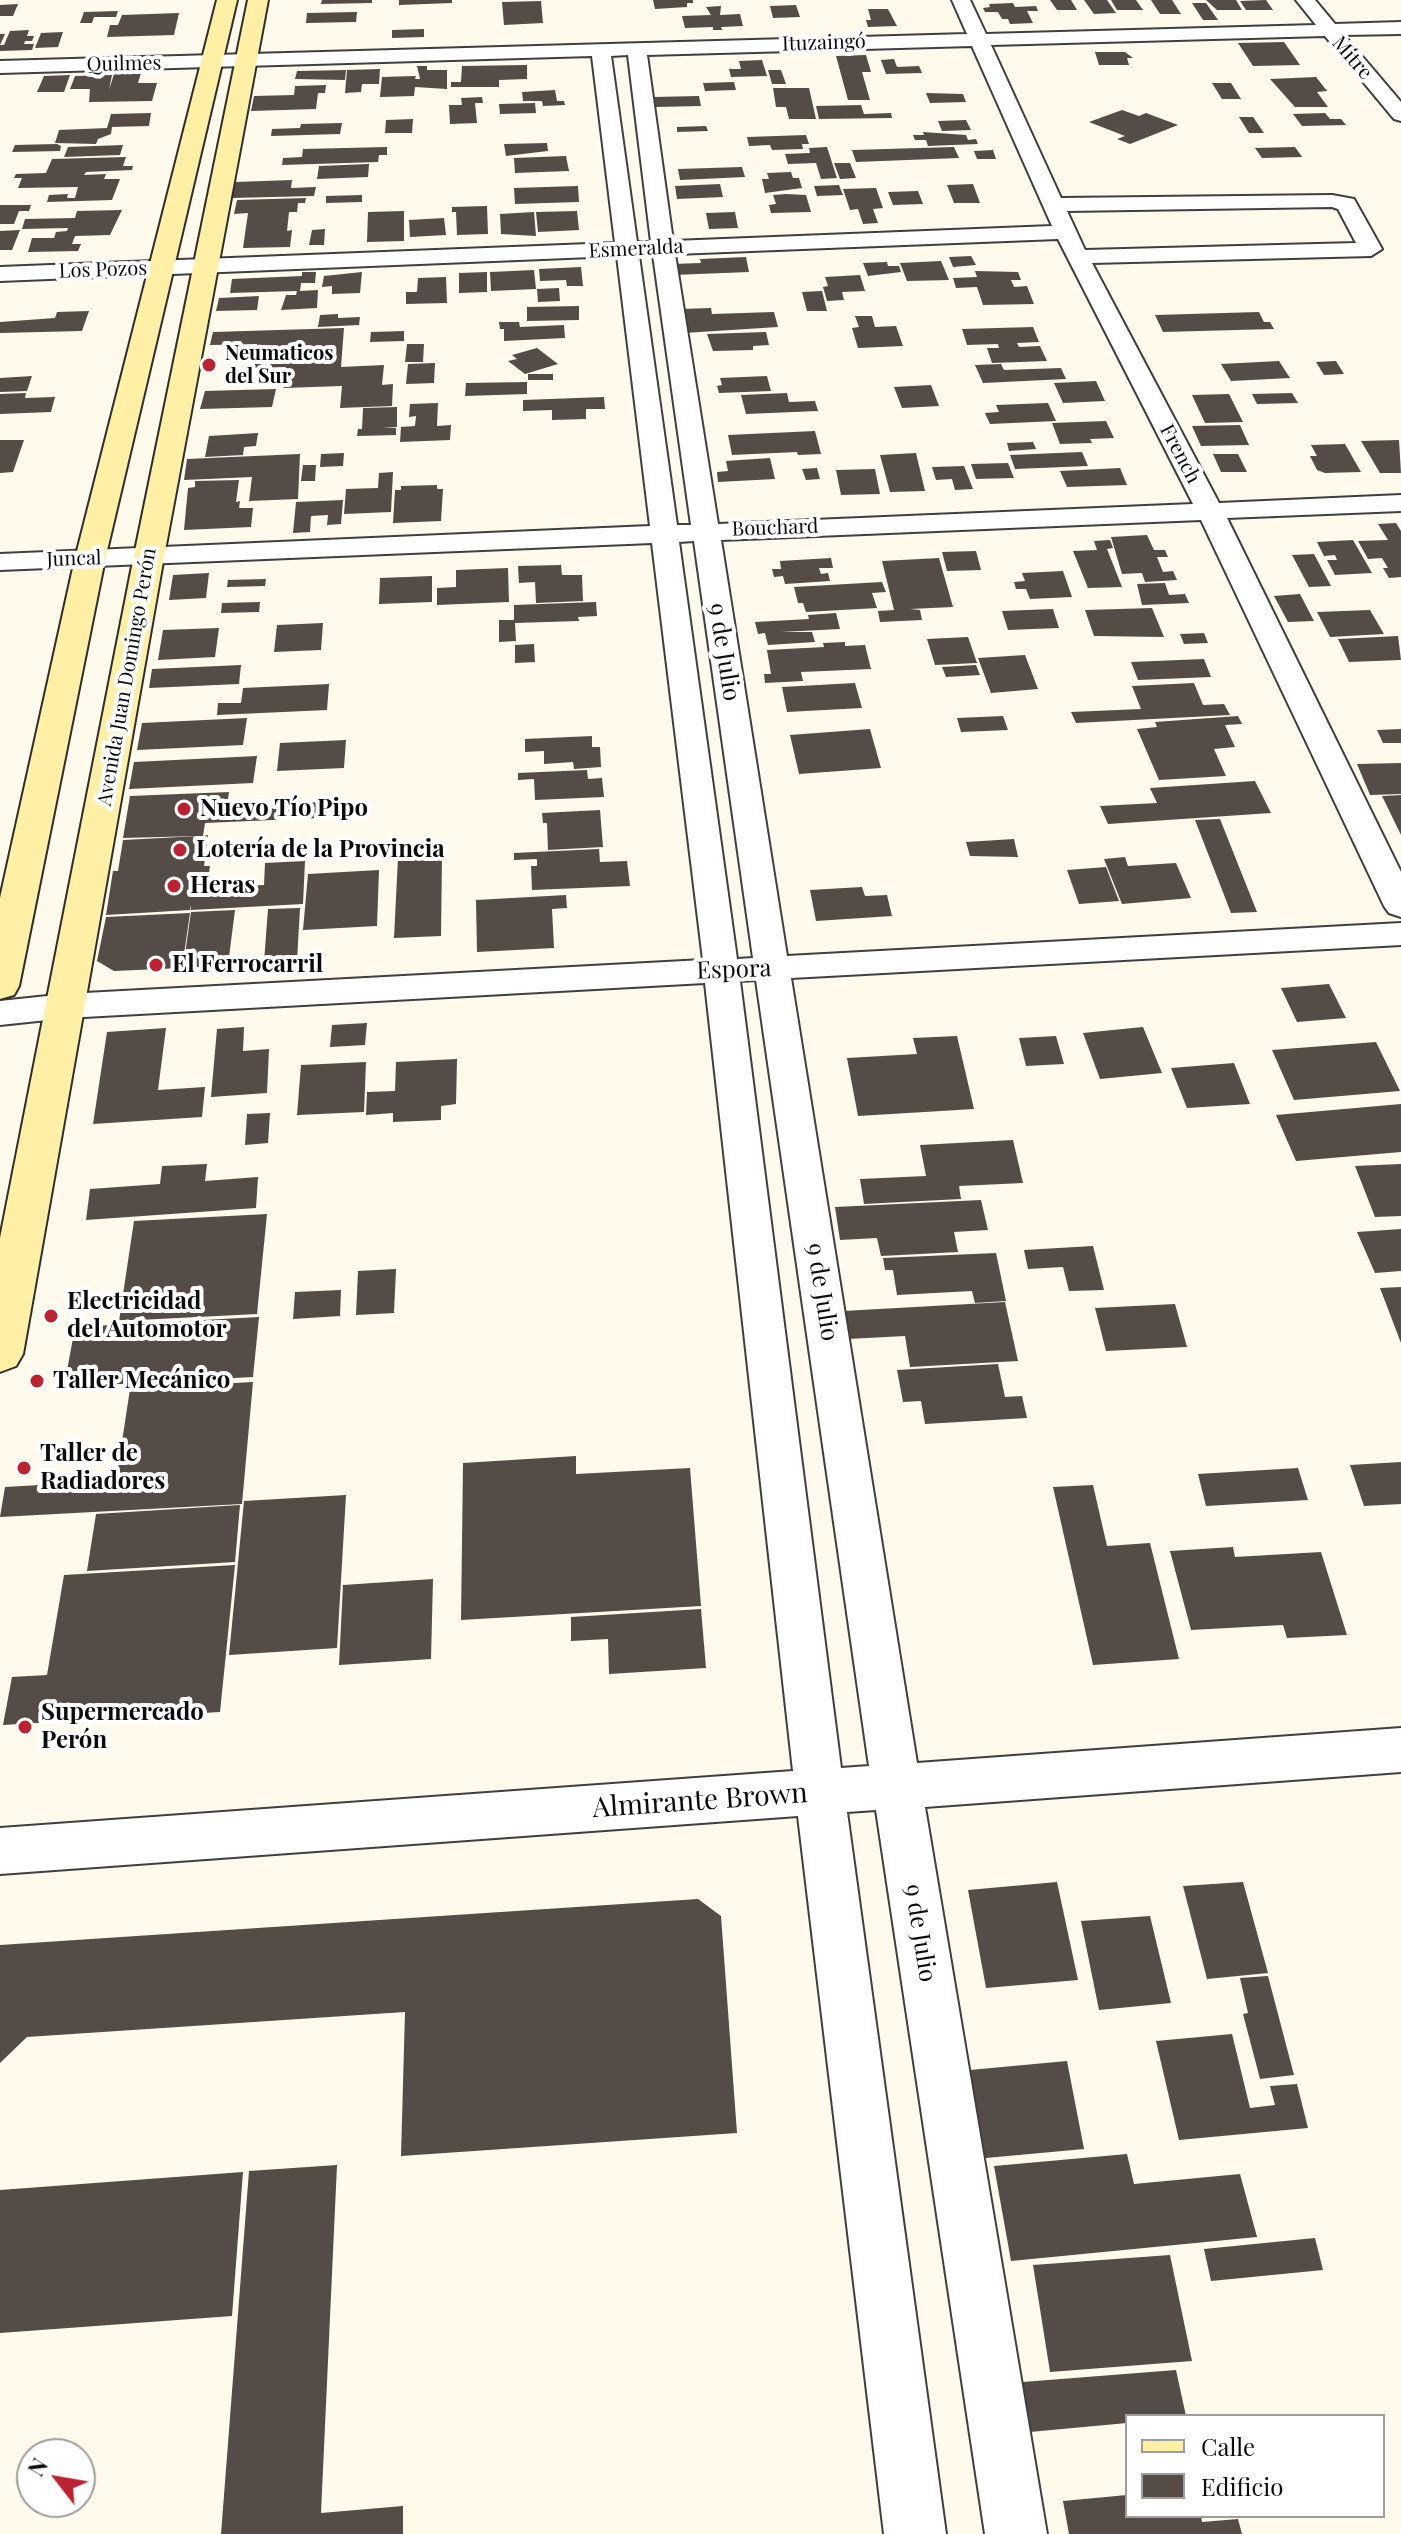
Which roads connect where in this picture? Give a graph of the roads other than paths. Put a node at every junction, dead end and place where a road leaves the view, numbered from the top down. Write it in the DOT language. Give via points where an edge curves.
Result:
graph roads {
  1 [pos="227,0"];
  2 [pos="258,0"];
  3 [pos="961,0"];
  4 [pos="1305,0"];
  5 [pos="1401,28"];
  6 [pos="1328,30"];
  7 [pos="977,38"];
  8 [pos="637,49"];
  9 [pos="601,50"];
  10 [pos="248,60"];
  11 [pos="214,62"];
  12 [pos="0,67"];
  13 [pos="1401,115"];
  14 [pos="1052,205"];
  15 [pos="1065,232"];
  16 [pos="663,247"];
  17 [pos="625,249"];
  18 [pos="1077,257"];
  19 [pos="206,267"];
  20 [pos="162,269"];
  21 [pos="0,274"];
  22 [pos="1401,503"];
  23 [pos="1210,511"];
  24 [pos="706,530"];
  25 [pos="663,533"];
  26 [pos="149,556"];
  27 [pos="90,559"];
  28 [pos="0,562"];
  29 [pos="1401,906"];
  30 [pos="1401,934"];
  31 [pos="721,969"];
  32 [pos="772,969"];
  33 [pos="0,986"];
  34 [pos="66,1006"];
  35 [pos="0,1013"];
  36 [pos="0,1354"];
  37 [pos="1401,1750"];
  38 [pos="897,1788"];
  39 [pos="820,1792"];
  40 [pos="0,1851"];
  41 [pos="915,2534"];
  42 [pos="1016,2534"];
  1 -- 11 [label="main road"];
  2 -- 10 [label="main road, Avenida Juan Domingo Perón"];
  3 -- 7 [label="street, French"];
  4 -- 6 [label="street, Mitre"];
  5 -- 6 [label="street, Ituzaingó"];
  6 -- 7 [label="street, Ituzaingó"];
  6 -- 13 [label="street, Mitre"];
  7 -- 8 [label="street, Ituzaingó"];
  7 -- 14 [label="street, French"];
  8 -- 9 [label="street, Ituzaingó"];
  8 -- 16 [label="street, 9 de Julio"];
  9 -- 10 [label="street, Ituzaingó"];
  9 -- 17 [label="street, 9 de Julio"];
  10 -- 11 [label="street, Quilmes"];
  10 -- 19 [label="main road, Avenida Juan Domingo Perón"];
  11 -- 12 [label="street, Quilmes"];
  11 -- 20 [label="main road"];
  14 -- 15 [label="street, French"];
  14 -- 18 [label="street" via="1332,201 1346,204 1371,249"];
  15 -- 16 [label="street, Esmeralda"];
  15 -- 18 [label="street, French"];
  16 -- 17 [label="street, Esmeralda"];
  16 -- 24 [label="street, 9 de Julio"];
  17 -- 19 [label="street, Esmeralda"];
  17 -- 25 [label="street, 9 de Julio"];
  18 -- 23 [label="street, French"];
  19 -- 20 [label="street, Los Pozos"];
  19 -- 26 [label="main road, Avenida Juan Domingo Perón"];
  20 -- 21 [label="street, Los Pozos"];
  20 -- 27 [label="main road"];
  22 -- 23 [label="street, Bouchard"];
  23 -- 24 [label="street, Bouchard"];
  23 -- 29 [label="street, French"];
  24 -- 25 [label="street, Bouchard"];
  24 -- 32 [label="street, 9 de Julio"];
  25 -- 26 [label="street, Bouchard"];
  25 -- 31 [label="street, 9 de Julio"];
  26 -- 27 [label="street, Juncal"];
  26 -- 34 [label="main road, Avenida Juan Domingo Perón"];
  27 -- 28 [label="street, Juncal"];
  27 -- 33 [label="main road"];
  30 -- 32 [label="street, Espora"];
  31 -- 32 [label="street, Espora"];
  31 -- 34 [label="street, Espora"];
  31 -- 39 [label="street, 9 de Julio"];
  32 -- 38 [label="street, 9 de Julio"];
  34 -- 35 [label="street, Espora"];
  34 -- 36 [label="main road, Avenida Juan Domingo Perón"];
  37 -- 38 [label="street, Almirante Brown"];
  38 -- 39 [label="street, Almirante Brown"];
  38 -- 42 [label="street, 9 de Julio"];
  39 -- 40 [label="street, Almirante Brown"];
  39 -- 41 [label="street, 9 de Julio"];
}
